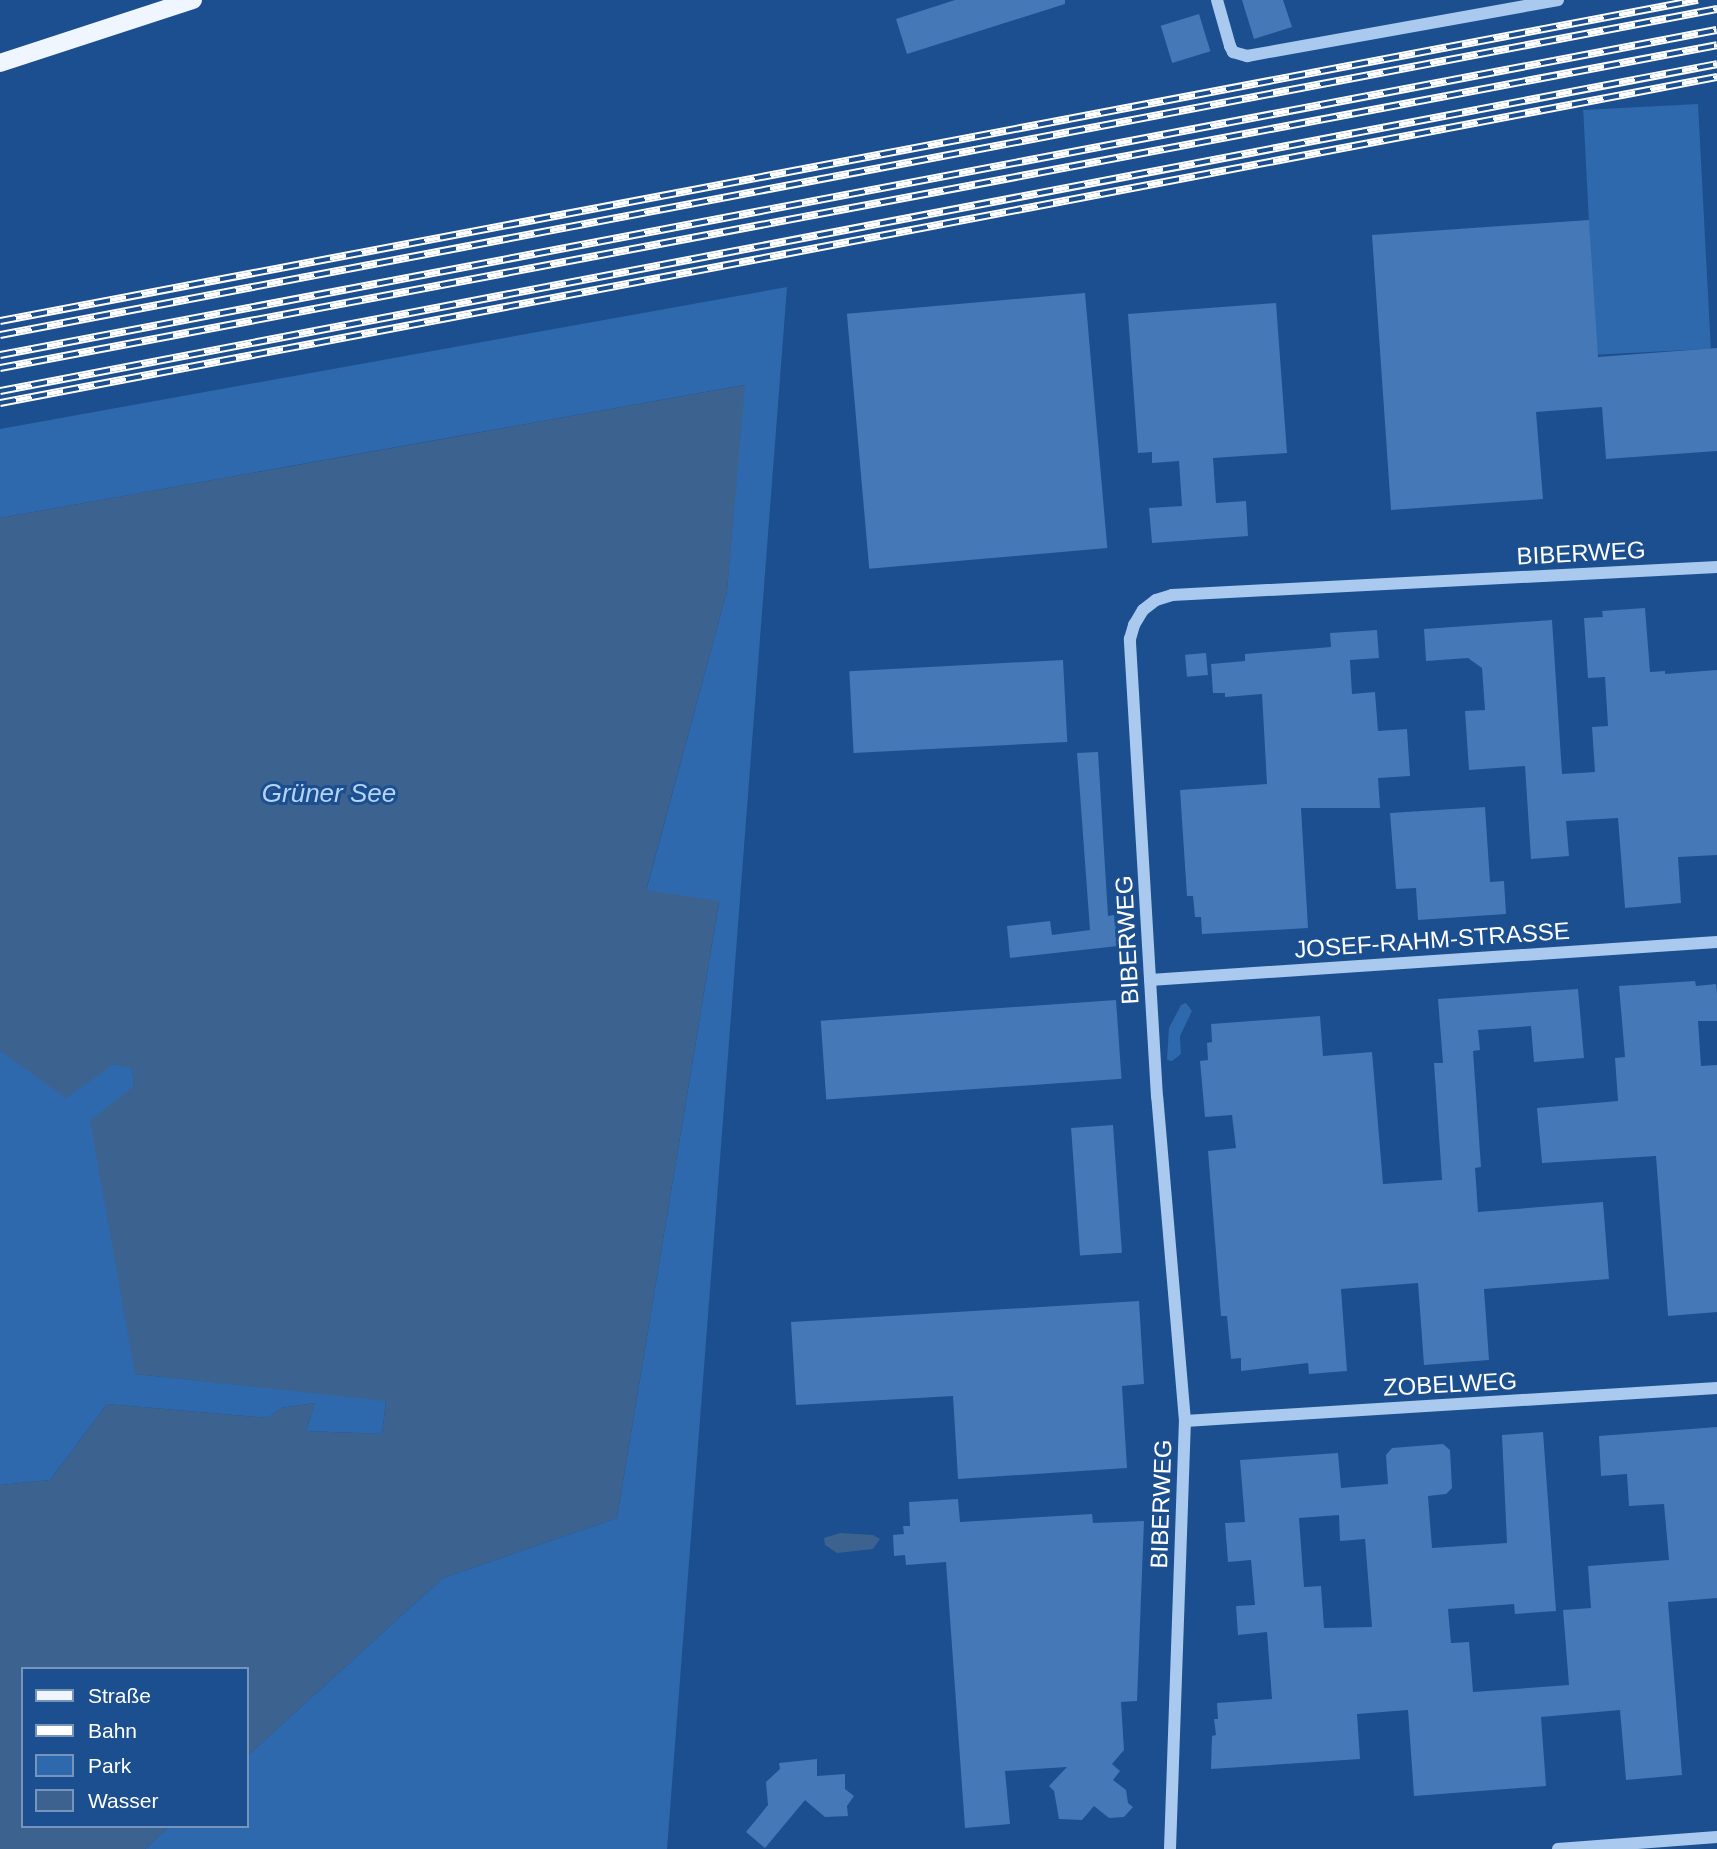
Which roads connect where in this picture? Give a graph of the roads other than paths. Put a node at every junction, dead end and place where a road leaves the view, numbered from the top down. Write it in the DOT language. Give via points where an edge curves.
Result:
graph roads {
  1 [pos="192,0"];
  2 [pos="1217,0"];
  3 [pos="1558,0"];
  4 [pos="0,63"];
  5 [pos="1717,566"];
  6 [pos="1717,942"];
  7 [pos="1150,980"];
  8 [pos="1717,1388"];
  9 [pos="1185,1421"];
  10 [pos="1717,1837"];
  11 [pos="1606,1848"];
  12 [pos="1170,1849"];
  13 [pos="1558,1849"];
  1 -- 4 [label="main road"];
  2 -- 3 [label="street" via="1233,52 1247,57"];
  5 -- 7 [label="street, BIBERWEG" via="1172,595 1156,600 1143,610 1129,639"];
  6 -- 7 [label="street, JOSEF-RAHM-STRASSE"];
  7 -- 9 [label="street, BIBERWEG"];
  8 -- 9 [label="street, ZOBELWEG"];
  9 -- 12 [label="street, BIBERWEG"];
  10 -- 11 [label="street"];
  11 -- 13 [label="street"];
}
